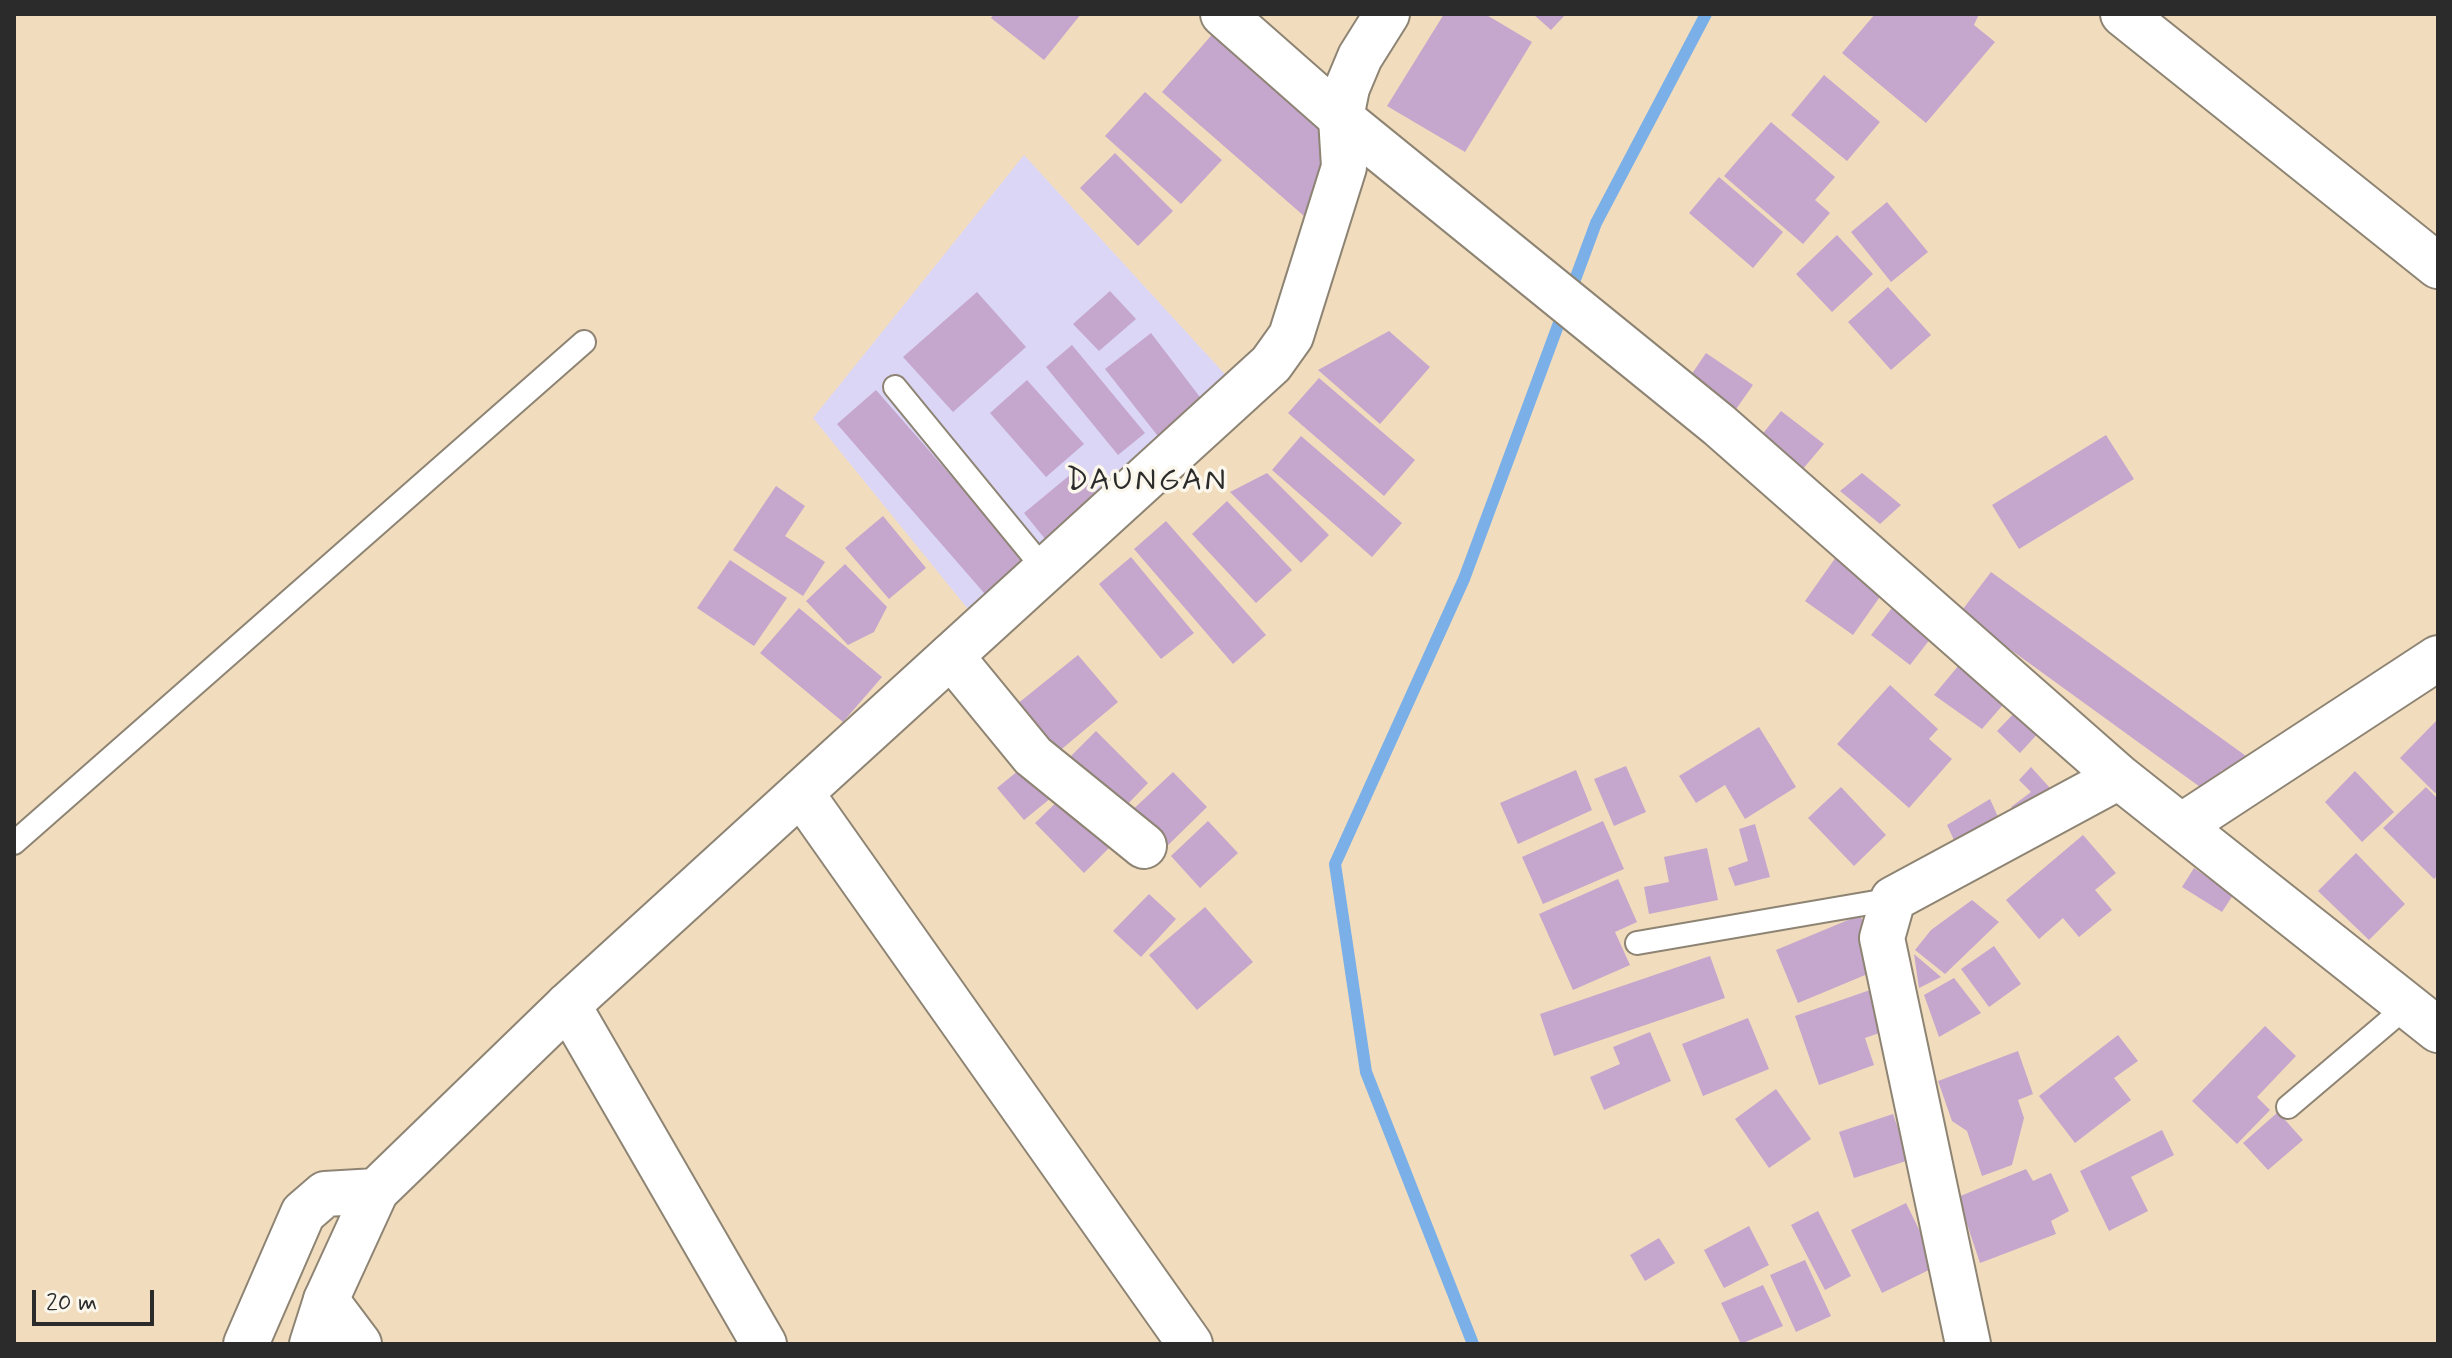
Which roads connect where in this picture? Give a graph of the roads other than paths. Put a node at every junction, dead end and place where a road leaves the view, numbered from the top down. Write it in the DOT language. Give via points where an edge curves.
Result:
graph roads {
  1 [pos="1223,14"];
  2 [pos="1387,14"];
  3 [pos="2123,14"];
  4 [pos="1341,118"];
  5 [pos="2438,266"];
  6 [pos="584,342"];
  7 [pos="895,387"];
  8 [pos="1045,570"];
  9 [pos="951,656"];
  10 [pos="2438,658"];
  11 [pos="2119,777"];
  12 [pos="801,793"];
  13 [pos="2183,825"];
  14 [pos="14,843"];
  15 [pos="1144,846"];
  16 [pos="1893,899"];
  17 [pos="1637,943"];
  18 [pos="568,1005"];
  19 [pos="2423,1018"];
  20 [pos="2288,1107"];
  21 [pos="376,1191"];
  22 [pos="326,1300"];
  23 [pos="246,1344"];
  24 [pos="312,1344"];
  25 [pos="359,1344"];
  26 [pos="764,1344"];
  27 [pos="1190,1344"];
  28 [pos="1968,1344"];
  1 -- 4 [label="street"];
  2 -- 4 [label="street" via="1360,57"];
  3 -- 5 [label="street"];
  4 -- 8 [label="street" via="1344,167 1291,336 1271,364"];
  4 -- 11 [label="street" via="1719,425"];
  6 -- 14 [label="lane"];
  7 -- 8 [label="lane"];
  8 -- 9 [label="street"];
  9 -- 12 [label="street"];
  9 -- 15 [label="street" via="1033,756"];
  10 -- 13 [label="street"];
  11 -- 13 [label="street"];
  11 -- 16 [label="street"];
  12 -- 18 [label="street"];
  12 -- 27 [label="street"];
  13 -- 19 [label="street"];
  16 -- 17 [label="lane"];
  16 -- 28 [label="street" via="1882,938"];
  18 -- 21 [label="street"];
  18 -- 26 [label="street"];
  19 -- 20 [label="lane"];
  21 -- 22 [label="street"];
  21 -- 23 [label="street" via="325,1194 303,1213"];
  22 -- 24 [label="street"];
  22 -- 25 [label="street"];
}
